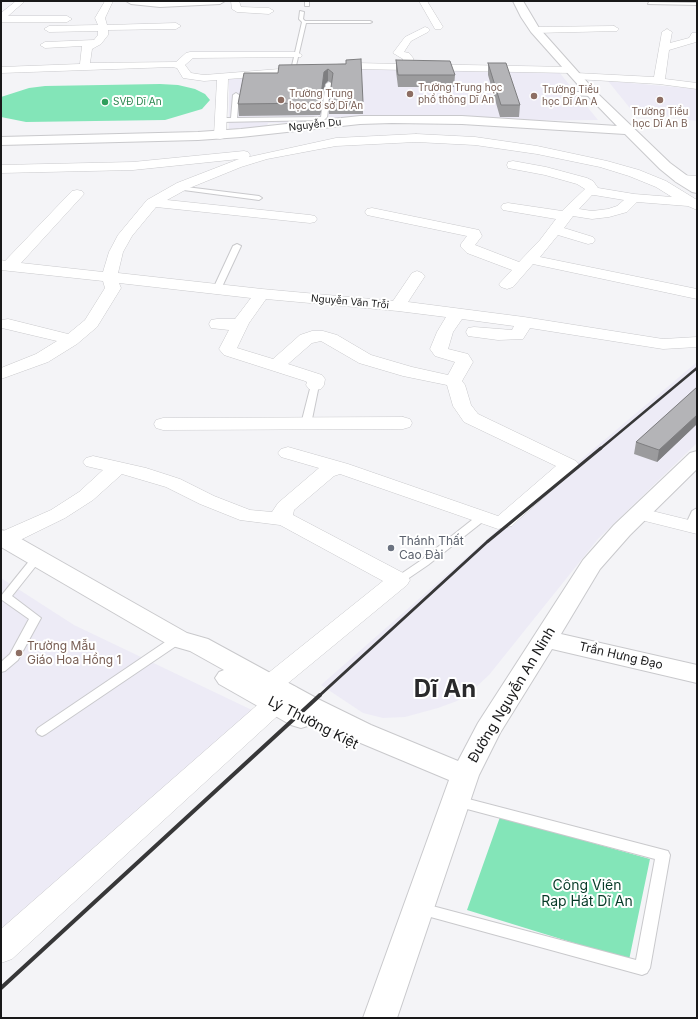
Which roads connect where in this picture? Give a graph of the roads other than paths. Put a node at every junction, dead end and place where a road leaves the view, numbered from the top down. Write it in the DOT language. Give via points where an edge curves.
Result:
graph roads {
  1 [pos="21,1"];
  2 [pos="109,1"];
  3 [pos="131,1"];
  4 [pos="220,1"];
  5 [pos="235,1"];
  6 [pos="423,1"];
  7 [pos="518,1"];
  8 [pos="649,3"];
  9 [pos="697,4"];
  10 [pos="269,10"];
  11 [pos="302,12"];
  12 [pos="2,17"];
  13 [pos="77,18"];
  14 [pos="526,18"];
  15 [pos="542,18"];
  16 [pos="98,21"];
  17 [pos="304,22"];
  18 [pos="370,22"];
  19 [pos="176,26"];
  20 [pos="438,27"];
  21 [pos="49,29"];
  22 [pos="614,29"];
  23 [pos="425,30"];
  24 [pos="535,30"];
  25 [pos="667,32"];
  26 [pos="695,34"];
  27 [pos="115,38"];
  28 [pos="98,41"];
  29 [pos="45,45"];
  30 [pos="664,48"];
  31 [pos="296,55"];
  32 [pos="179,65"];
  33 [pos="85,66"];
  34 [pos="407,66"];
  35 [pos="1,70"];
  36 [pos="293,70"];
  37 [pos="573,73"];
  38 [pos="223,76"];
  39 [pos="659,81"];
  40 [pos="329,84"];
  41 [pos="697,86"];
  42 [pos="572,94"];
  43 [pos="592,94"];
  44 [pos="236,95"];
  45 [pos="392,119"];
  46 [pos="220,120"];
  47 [pos="234,120"];
  48 [pos="629,130"];
  49 [pos="220,135"];
  50 [pos="394,139"];
  51 [pos="1,140"];
  52 [pos="271,154"];
  53 [pos="513,165"];
  54 [pos="274,167"];
  55 [pos="1,169"];
  56 [pos="681,179"];
  57 [pos="697,180"];
  58 [pos="178,188"];
  59 [pos="594,192"];
  60 [pos="77,194"];
  61 [pos="529,197"];
  62 [pos="260,198"];
  63 [pos="634,198"];
  64 [pos="696,199"];
  65 [pos="545,200"];
  66 [pos="152,203"];
  67 [pos="508,207"];
  68 [pos="567,208"];
  69 [pos="372,212"];
  70 [pos="310,219"];
  71 [pos="555,230"];
  72 [pos="588,240"];
  73 [pos="237,246"];
  74 [pos="526,264"];
  75 [pos="5,266"];
  76 [pos="110,276"];
  77 [pos="418,276"];
  78 [pos="507,284"];
  79 [pos="217,289"];
  80 [pos="262,294"];
  81 [pos="697,294"];
  82 [pos="398,306"];
  83 [pos="457,313"];
  84 [pos="524,322"];
  85 [pos="241,323"];
  86 [pos="8,324"];
  87 [pos="217,324"];
  88 [pos="474,332"];
  89 [pos="71,340"];
  90 [pos="697,342"];
  91 [pos="276,366"];
  92 [pos="1,374"];
  93 [pos="453,381"];
  94 [pos="315,385"];
  95 [pos="403,423"];
  96 [pos="163,424"];
  97 [pos="306,424"];
  98 [pos="288,453"];
  99 [pos="696,458"];
  100 [pos="93,462"];
  101 [pos="118,467"];
  102 [pos="341,468"];
  103 [pos="640,514"];
  104 [pos="481,518"];
  105 [pos="285,519"];
  106 [pos="695,521"];
  107 [pos="3,538"];
  108 [pos="38,557"];
  109 [pos="399,580"];
  110 [pos="178,639"];
  111 [pos="546,639"];
  112 [pos="1,668"];
  113 [pos="697,674"];
  114 [pos="277,693"];
  115 [pos="42,731"];
  116 [pos="460,788"];
  117 [pos="417,908"];
  118 [pos="1,950"];
  119 [pos="380,1018"];
  1 -- 12 [label="street"];
  2 -- 16 [label="street"];
  3 -- 4 [label="main road" via="160,4"];
  5 -- 10 [label="street" via="237,10"];
  6 -- 20 [label="street"];
  7 -- 14 [label="main road"];
  8 -- 9 [label="lane"];
  11 -- 17 [label="lane" via="301,19"];
  12 -- 13 [label="street"];
  14 -- 15 [label="street"];
  14 -- 24 [label="main road"];
  16 -- 19 [label="street"];
  16 -- 21 [label="street"];
  16 -- 28 [label="street" via="103,35"];
  17 -- 18 [label="lane"];
  17 -- 31 [label="lane"];
  22 -- 24 [label="street"];
  23 -- 34 [label="street" via="408,39 398,53 408,58"];
  24 -- 37 [label="main road"];
  25 -- 30 [label="street"];
  26 -- 30 [label="street" via="693,40"];
  27 -- 28 [label="street"];
  28 -- 29 [label="street"];
  28 -- 33 [label="street" via="86,48"];
  30 -- 39 [label="street"];
  31 -- 32 [label="street" via="190,55"];
  31 -- 36 [label="lane"];
  32 -- 33 [label="street" via="162,63"];
  32 -- 38 [label="street" via="187,76"];
  33 -- 35 [label="street"];
  34 -- 36 [label="street"];
  34 -- 37 [label="street"];
  36 -- 38 [label="street"];
  37 -- 39 [label="street"];
  37 -- 43 [label="main road"];
  38 -- 46 [label="street"];
  39 -- 41 [label="street"];
  40 -- 47 [label="lane" via="322,119"];
  42 -- 43 [label="lane"];
  43 -- 48 [label="main road"];
  44 -- 47 [label="lane"];
  45 -- 48 [label="main road, Nguyễn Du" via="462,120"];
  45 -- 49 [label="main road, Nguyễn Du"];
  45 -- 50 [label="street"];
  46 -- 47 [label="lane"];
  46 -- 49 [label="street"];
  48 -- 56 [label="main road"];
  49 -- 51 [label="main road, Nguyễn Du"];
  50 -- 52 [label="street" via="336,142"];
  50 -- 64 [label="street" via="475,142 566,155 634,173"];
  52 -- 54 [label="street"];
  52 -- 55 [label="street" via="237,154 126,166"];
  52 -- 58 [label="street" via="236,164"];
  53 -- 59 [label="street" via="582,181"];
  56 -- 57 [label="street"];
  56 -- 64 [label="main road"];
  58 -- 62 [label="lane"];
  58 -- 66 [label="street"];
  59 -- 63 [label="street"];
  59 -- 68 [label="street" via="585,194"];
  60 -- 75 [label="street"];
  61 -- 65 [label="street"];
  63 -- 64 [label="street"];
  63 -- 68 [label="street" via="622,209 609,213 592,215"];
  66 -- 70 [label="street"];
  66 -- 76 [label="street" via="125,235 116,252"];
  67 -- 68 [label="street"];
  68 -- 71 [label="street"];
  69 -- 74 [label="street" via="474,233 475,236 468,244 472,250"];
  71 -- 72 [label="street"];
  71 -- 74 [label="street"];
  73 -- 79 [label="lane"];
  74 -- 78 [label="street"];
  74 -- 81 [label="street"];
  75 -- 76 [label="street, Nguyễn Văn Trỗi"];
  76 -- 79 [label="street, Nguyễn Văn Trỗi"];
  76 -- 89 [label="street" via="113,288 104,304 91,323"];
  77 -- 82 [label="street"];
  79 -- 80 [label="street, Nguyễn Văn Trỗi"];
  80 -- 82 [label="street, Nguyễn Văn Trỗi"];
  80 -- 85 [label="street"];
  82 -- 83 [label="street, Nguyễn Văn Trỗi"];
  83 -- 84 [label="street, Nguyễn Văn Trỗi"];
  83 -- 93 [label="street" via="445,332 439,349 441,352 462,358 464,362"];
  84 -- 88 [label="street" via="517,335"];
  84 -- 90 [label="street, Nguyễn Văn Trỗi" via="663,344"];
  85 -- 87 [label="street"];
  85 -- 91 [label="street" via="228,349 230,352"];
  86 -- 89 [label="street"];
  89 -- 92 [label="street" via="42,358"];
  91 -- 93 [label="street" via="306,339 323,336 365,359"];
  91 -- 94 [label="street" via="316,379"];
  93 -- 104 [label="street" via="462,406 471,418 569,465 504,522 495,523"];
  94 -- 97 [label="lane"];
  95 -- 97 [label="street"];
  96 -- 97 [label="street"];
  98 -- 102 [label="street"];
  99 -- 103 [label="main road, Đường Nguyễn An Ninh"];
  100 -- 101 [label="street"];
  101 -- 105 [label="street" via="173,483 247,516"];
  101 -- 107 [label="street" via="86,496 58,514"];
  102 -- 104 [label="street"];
  102 -- 105 [label="street" via="327,472 286,507 282,514"];
  103 -- 106 [label="street"];
  103 -- 111 [label="main road, Đường Nguyễn An Ninh" via="591,566"];
  104 -- 109 [label="lane"];
  105 -- 109 [label="street"];
  107 -- 108 [label="main road, Lý Thường Kiệt"];
  108 -- 110 [label="main road, Lý Thường Kiệt"];
  108 -- 112 [label="lane" via="6,597 35,618 14,658"];
  109 -- 114 [label="street"];
  110 -- 114 [label="main road, Lý Thường Kiệt" via="187,655"];
  110 -- 115 [label="lane"];
  111 -- 113 [label="main road, Trần Hưng Đạo"];
  111 -- 116 [label="main road, Đường Nguyễn An Ninh" via="488,730"];
  114 -- 116 [label="main road, Lý Thường Kiệt" via="351,743"];
  114 -- 118 [label="street"];
  116 -- 117 [label="main road, Đường Nguyễn An Ninh"];
  116 -- 117 [label="lane" via="663,855 642,968"];
  117 -- 119 [label="main road, Đường Nguyễn An Ninh"];
}
